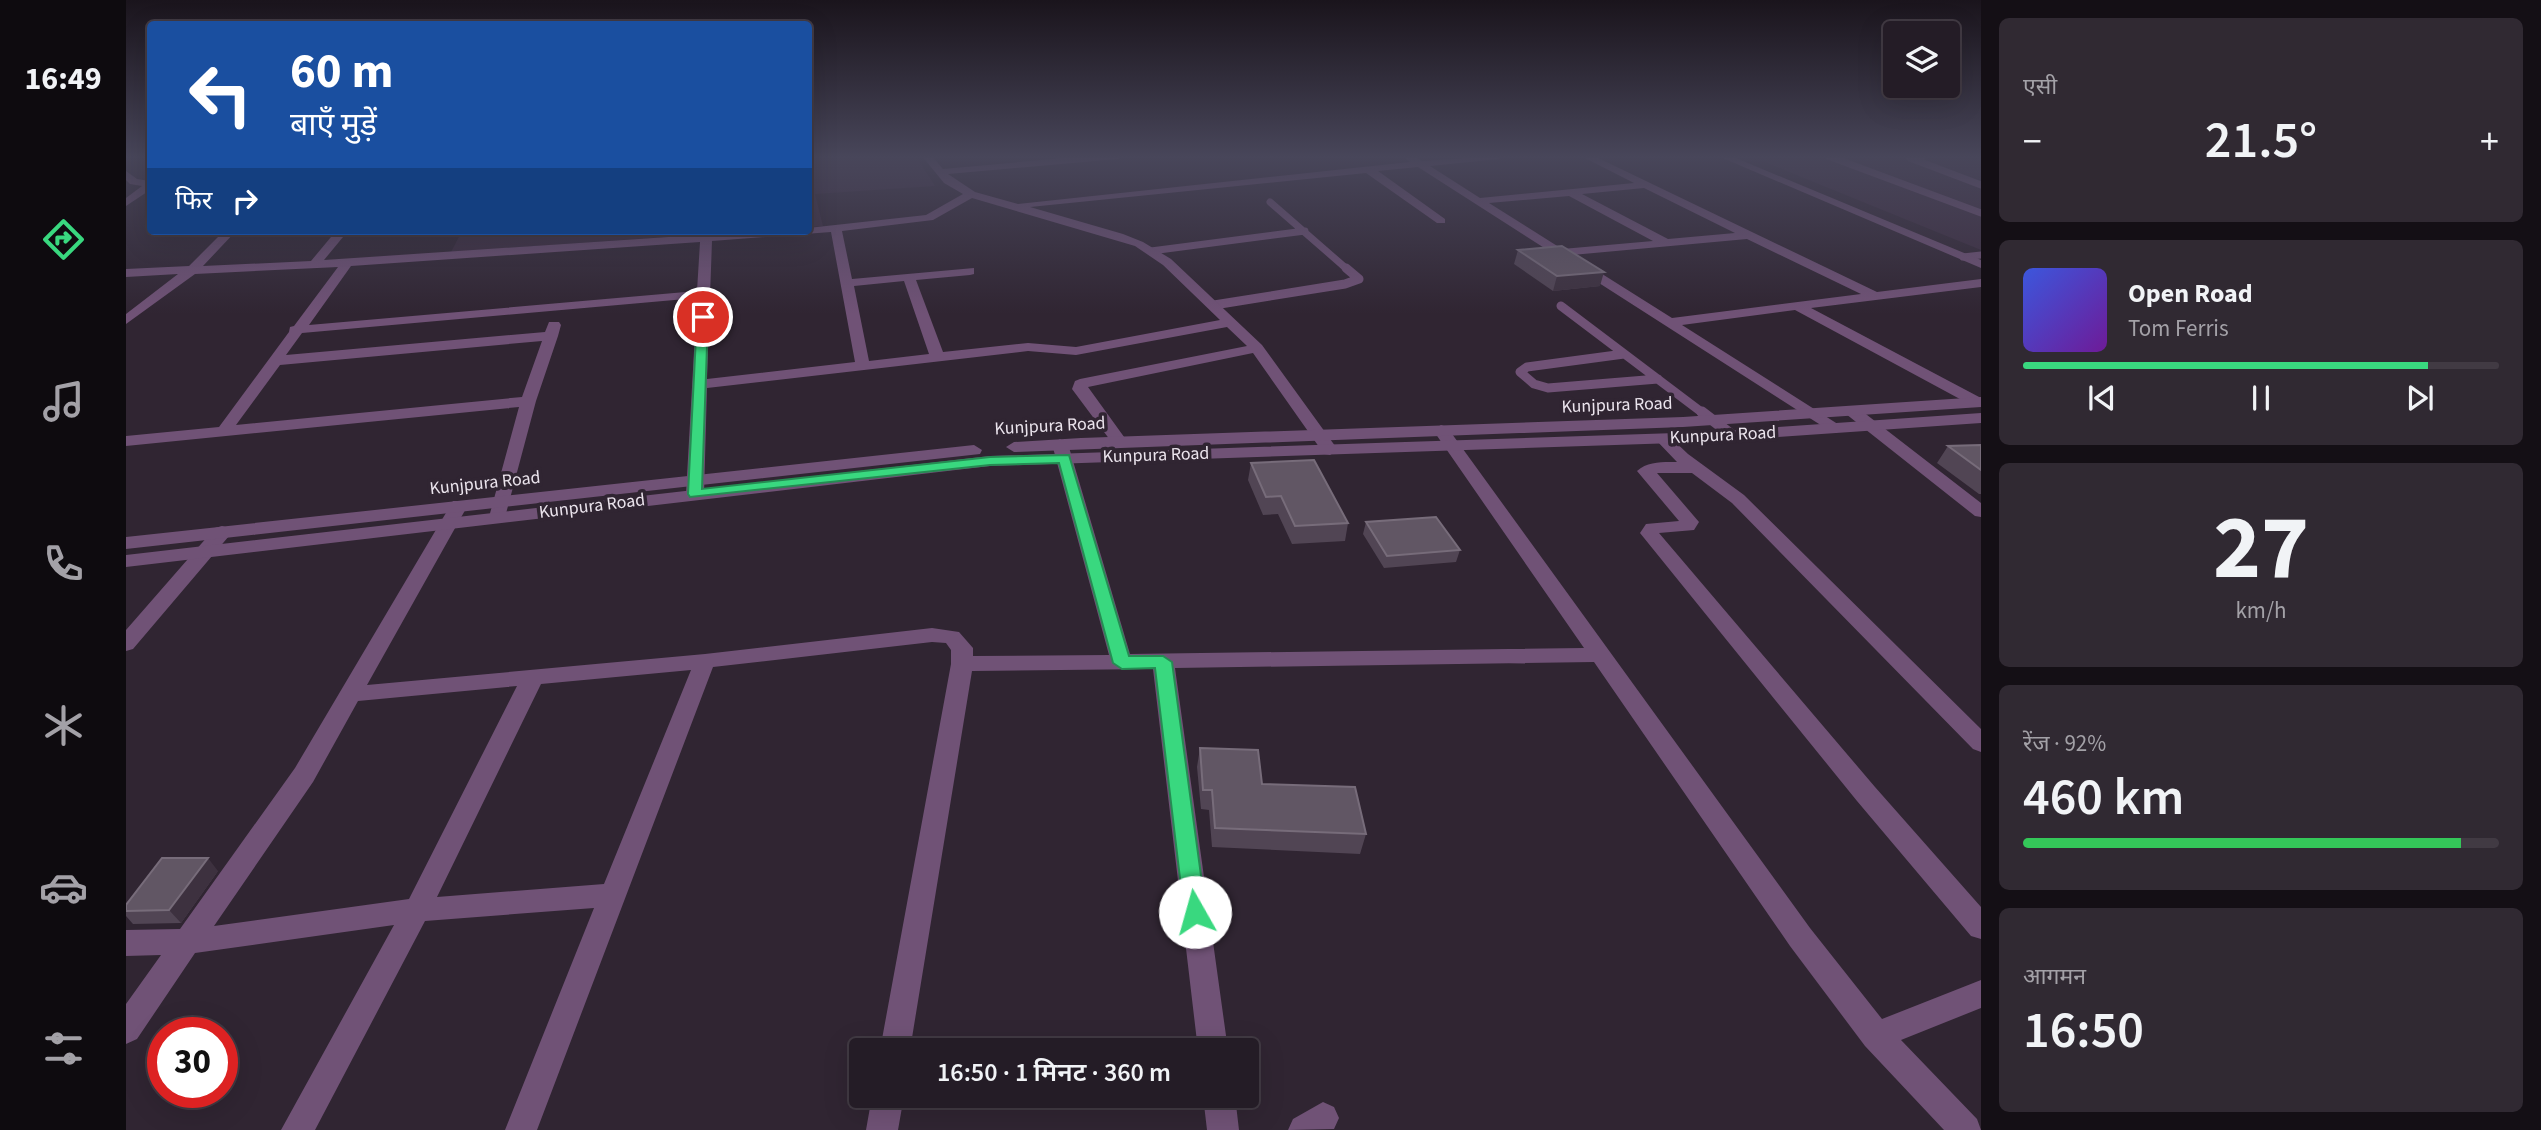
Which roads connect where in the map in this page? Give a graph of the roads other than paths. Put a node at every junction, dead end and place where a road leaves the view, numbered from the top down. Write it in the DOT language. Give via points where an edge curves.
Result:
graph roads {
  1 [pos="945,209"];
  2 [pos="1021,209"];
  3 [pos="1278,209"];
  4 [pos="1424,209"];
  5 [pos="1491,209"];
  6 [pos="1601,209"];
  7 [pos="1695,209"];
  8 [pos="1848,209"];
  9 [pos="1871,209"];
  10 [pos="1441,221"];
  11 [pos="836,229"];
  12 [pos="812,231"];
  13 [pos="1305,231"];
  14 [pos="226,235"];
  15 [pos="339,235"];
  16 [pos="757,235"];
  17 [pos="1749,235"];
  18 [pos="706,239"];
  19 [pos="1666,243"];
  20 [pos="1152,251"];
  21 [pos="1561,253"];
  22 [pos="1981,254"];
  23 [pos="1963,257"];
  24 [pos="347,263"];
  25 [pos="316,264"];
  26 [pos="1981,264"];
  27 [pos="192,270"];
  28 [pos="970,271"];
  29 [pos="126,273"];
  30 [pos="909,277"];
  31 [pos="847,283"];
  32 [pos="1981,283"];
  33 [pos="1964,286"];
  34 [pos="1981,293"];
  35 [pos="704,294"];
  36 [pos="1877,297"];
  37 [pos="1214,304"];
  38 [pos="1561,306"];
  39 [pos="560,307"];
  40 [pos="1799,307"];
  41 [pos="126,320"];
  42 [pos="1671,321"];
  43 [pos="1231,322"];
  44 [pos="295,330"];
  45 [pos="551,336"];
  46 [pos="1257,348"];
  47 [pos="1624,354"];
  48 [pos="938,359"];
  49 [pos="273,361"];
  50 [pos="863,367"];
  51 [pos="1658,379"];
  52 [pos="700,384"];
  53 [pos="528,401"];
  54 [pos="1979,407"];
  55 [pos="1852,411"];
  56 [pos="1813,413"];
  57 [pos="1711,420"];
  58 [pos="1872,426"];
  59 [pos="1836,428"];
  60 [pos="223,432"];
  61 [pos="1320,435"];
  62 [pos="1732,435"];
  63 [pos="1448,438"];
  64 [pos="1663,439"];
  65 [pos="126,441"];
  66 [pos="1119,442"];
  67 [pos="1330,450"];
  68 [pos="1062,451"];
  69 [pos="1695,468"];
  70 [pos="696,486"];
  71 [pos="499,509"];
  72 [pos="1981,512"];
  73 [pos="454,514"];
  74 [pos="222,532"];
  75 [pos="126,542"];
  76 [pos="206,552"];
  77 [pos="126,561"];
  78 [pos="126,644"];
  79 [pos="1603,655"];
  80 [pos="705,661"];
  81 [pos="1163,662"];
  82 [pos="1122,663"];
  83 [pos="961,664"];
  84 [pos="533,677"];
  85 [pos="350,694"];
  86 [pos="1981,743"];
  87 [pos="613,895"];
  88 [pos="417,910"];
  89 [pos="1981,927"];
  90 [pos="187,942"];
  91 [pos="126,943"];
  92 [pos="1981,993"];
  93 [pos="126,1029"];
  94 [pos="1876,1036"];
  95 [pos="897,1038"];
  96 [pos="1211,1038"];
  97 [pos="886,1108"];
  98 [pos="1220,1108"];
  99 [pos="297,1130"];
  100 [pos="522,1130"];
  101 [pos="882,1130"];
  102 [pos="1223,1130"];
  103 [pos="1966,1130"];
  1 -- 11 [label="street" via="929,218"];
  2 -- 20 [label="street" via="1119,236"];
  3 -- 13 [label="lane"];
  4 -- 10 [label="street"];
  5 -- 21 [label="street"];
  6 -- 19 [label="street"];
  7 -- 17 [label="street"];
  8 -- 23 [label="street"];
  9 -- 22 [label="street"];
  11 -- 12 [label="street"];
  11 -- 31 [label="street"];
  13 -- 20 [label="lane"];
  13 -- 37 [label="lane" via="1359,279"];
  14 -- 27 [label="street"];
  15 -- 25 [label="street"];
  16 -- 18 [label="street"];
  17 -- 19 [label="street"];
  17 -- 36 [label="street"];
  18 -- 24 [label="street"];
  18 -- 35 [label="street"];
  19 -- 21 [label="street"];
  20 -- 37 [label="street"];
  21 -- 42 [label="street"];
  22 -- 23 [label="lane"];
  23 -- 26 [label="street"];
  24 -- 25 [label="street"];
  24 -- 44 [label="street"];
  25 -- 27 [label="street"];
  27 -- 29 [label="street"];
  27 -- 41 [label="street"];
  28 -- 30 [label="street"];
  30 -- 31 [label="street"];
  30 -- 48 [label="street"];
  31 -- 50 [label="street"];
  32 -- 33 [label="street"];
  33 -- 34 [label="street"];
  33 -- 36 [label="street"];
  35 -- 39 [label="street"];
  35 -- 52 [label="street"];
  36 -- 40 [label="street"];
  37 -- 43 [label="street"];
  38 -- 47 [label="lane"];
  39 -- 44 [label="street"];
  39 -- 45 [label="street"];
  40 -- 42 [label="street"];
  40 -- 54 [label="street"];
  42 -- 56 [label="street"];
  43 -- 46 [label="street"];
  43 -- 48 [label="street" via="1076,351 1038,347"];
  44 -- 49 [label="street"];
  45 -- 49 [label="street"];
  45 -- 53 [label="street"];
  46 -- 61 [label="street"];
  46 -- 66 [label="street" via="1080,384"];
  47 -- 51 [label="lane"];
  47 -- 51 [label="lane" via="1527,367 1520,372 1548,388"];
  48 -- 50 [label="street"];
  49 -- 60 [label="street"];
  50 -- 52 [label="street"];
  51 -- 57 [label="lane"];
  52 -- 70 [label="street"];
  53 -- 60 [label="street"];
  53 -- 71 [label="street"];
  54 -- 55 [label="street, Kunjpura Road"];
  54 -- 58 [label="street, Kunpura Road"];
  55 -- 56 [label="street, Kunjpura Road"];
  55 -- 58 [label="street"];
  56 -- 57 [label="street, Kunjpura Road"];
  56 -- 59 [label="street"];
  57 -- 62 [label="lane"];
  57 -- 63 [label="street, Kunjpura Road"];
  58 -- 59 [label="street, Kunpura Road"];
  58 -- 72 [label="street"];
  59 -- 62 [label="street, Kunpura Road"];
  60 -- 65 [label="street"];
  61 -- 63 [label="street, Kunjpura Road"];
  61 -- 66 [label="street, Kunjpura Road"];
  61 -- 67 [label="street"];
  62 -- 64 [label="street, Kunpura Road"];
  63 -- 64 [label="street, Kunpura Road"];
  63 -- 67 [label="street, Kunpura Road"];
  63 -- 79 [label="street"];
  64 -- 69 [label="street"];
  66 -- 68 [label="street, Kunjpura Road"];
  67 -- 68 [label="street, Kunpura Road"];
  68 -- 70 [label="street, Kunpura Road"];
  68 -- 82 [label="street"];
  69 -- 86 [label="street" via="1738,499"];
  69 -- 89 [label="street" via="1646,471 1690,522 1681,528 1652,528 1649,533"];
  70 -- 71 [label="street, Kunpura Road"];
  71 -- 73 [label="street, Kunpura Road"];
  73 -- 74 [label="street, Kunjpura Road"];
  73 -- 76 [label="street, Kunpura Road"];
  73 -- 85 [label="street"];
  74 -- 75 [label="street, Kunjpura Road"];
  74 -- 76 [label="street"];
  76 -- 77 [label="street, Kunpura Road"];
  76 -- 78 [label="street"];
  79 -- 81 [label="street"];
  79 -- 94 [label="street" via="1800,937"];
  80 -- 83 [label="street" via="932,635 952,637 962,648"];
  80 -- 84 [label="street"];
  80 -- 87 [label="street"];
  81 -- 82 [label="street"];
  81 -- 96 [label="street"];
  82 -- 83 [label="street"];
  83 -- 95 [label="street"];
  84 -- 85 [label="street"];
  84 -- 88 [label="street"];
  85 -- 90 [label="street" via="304,775"];
  87 -- 88 [label="street"];
  87 -- 100 [label="street"];
  88 -- 90 [label="street"];
  88 -- 99 [label="street"];
  90 -- 91 [label="street"];
  90 -- 93 [label="street"];
  92 -- 94 [label="street"];
  94 -- 103 [label="street"];
  97 -- 101 [label="street"];
  98 -- 102 [label="street"];
}
